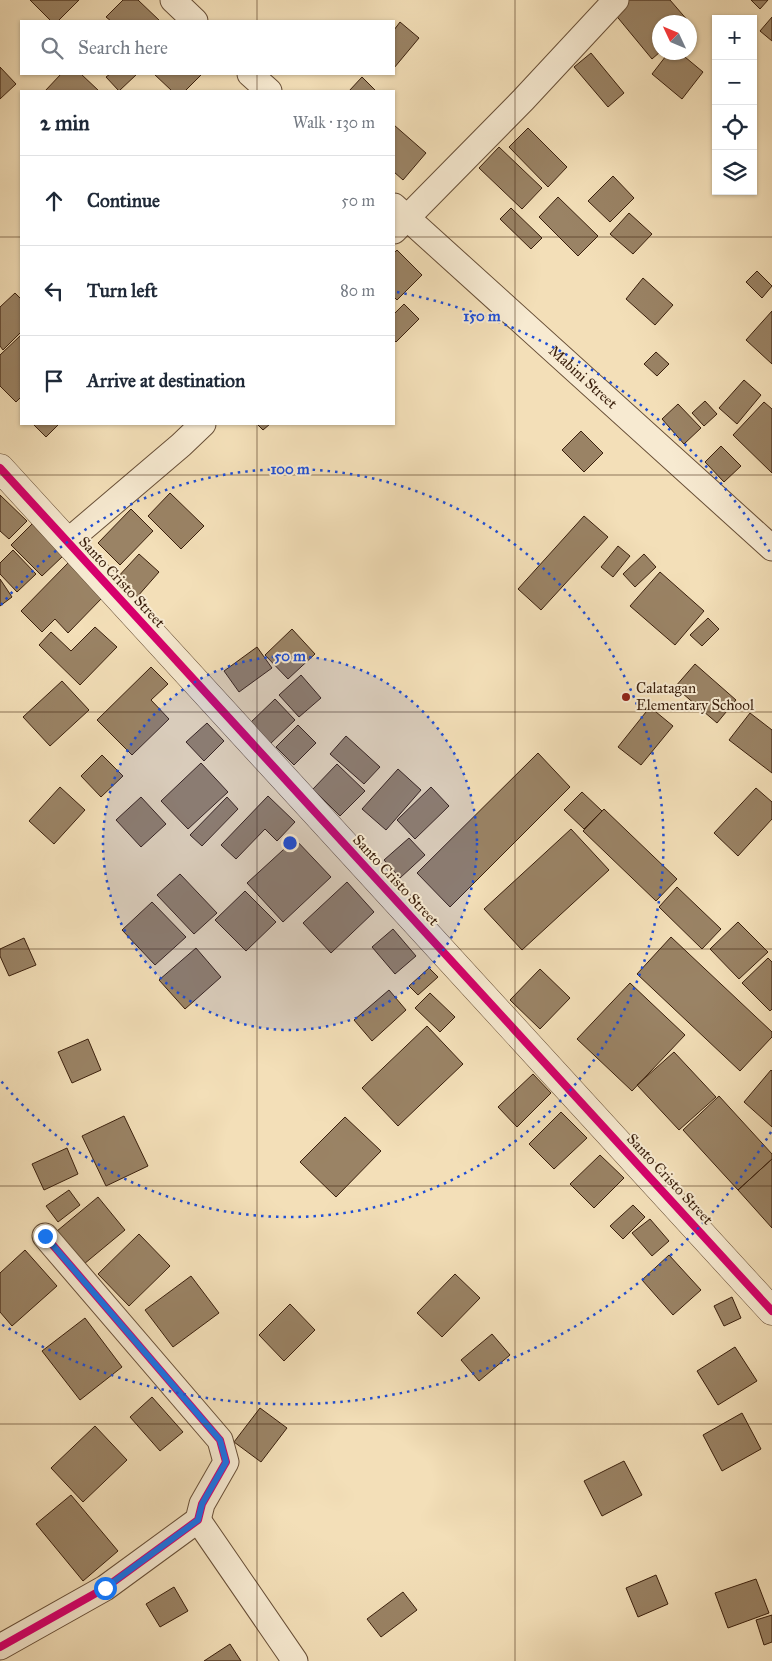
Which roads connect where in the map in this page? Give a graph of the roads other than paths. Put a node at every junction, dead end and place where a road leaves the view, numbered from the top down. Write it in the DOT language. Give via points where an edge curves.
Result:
graph roads {
  1 [pos="173,0"];
  2 [pos="616,0"];
  3 [pos="194,20"];
  4 [pos="251,75"];
  5 [pos="268,90"];
  6 [pos="398,218"];
  7 [pos="201,425"];
  8 [pos="0,468"];
  9 [pos="67,542"];
  10 [pos="772,548"];
  11 [pos="45,1236"];
  12 [pos="772,1310"];
  13 [pos="198,1520"];
  14 [pos="0,1647"];
  15 [pos="296,1661"];
  1 -- 3 [label="street"];
  2 -- 6 [label="street" via="523,100"];
  4 -- 5 [label="street"];
  6 -- 10 [label="street, Mabini Street"];
  7 -- 9 [label="street"];
  8 -- 9 [label="street, Santo Cristo Street"];
  9 -- 12 [label="street, Santo Cristo Street"];
  11 -- 13 [label="street" via="220,1440 226,1462 202,1504"];
  13 -- 14 [label="street" via="105,1588"];
  13 -- 15 [label="street"];
}
